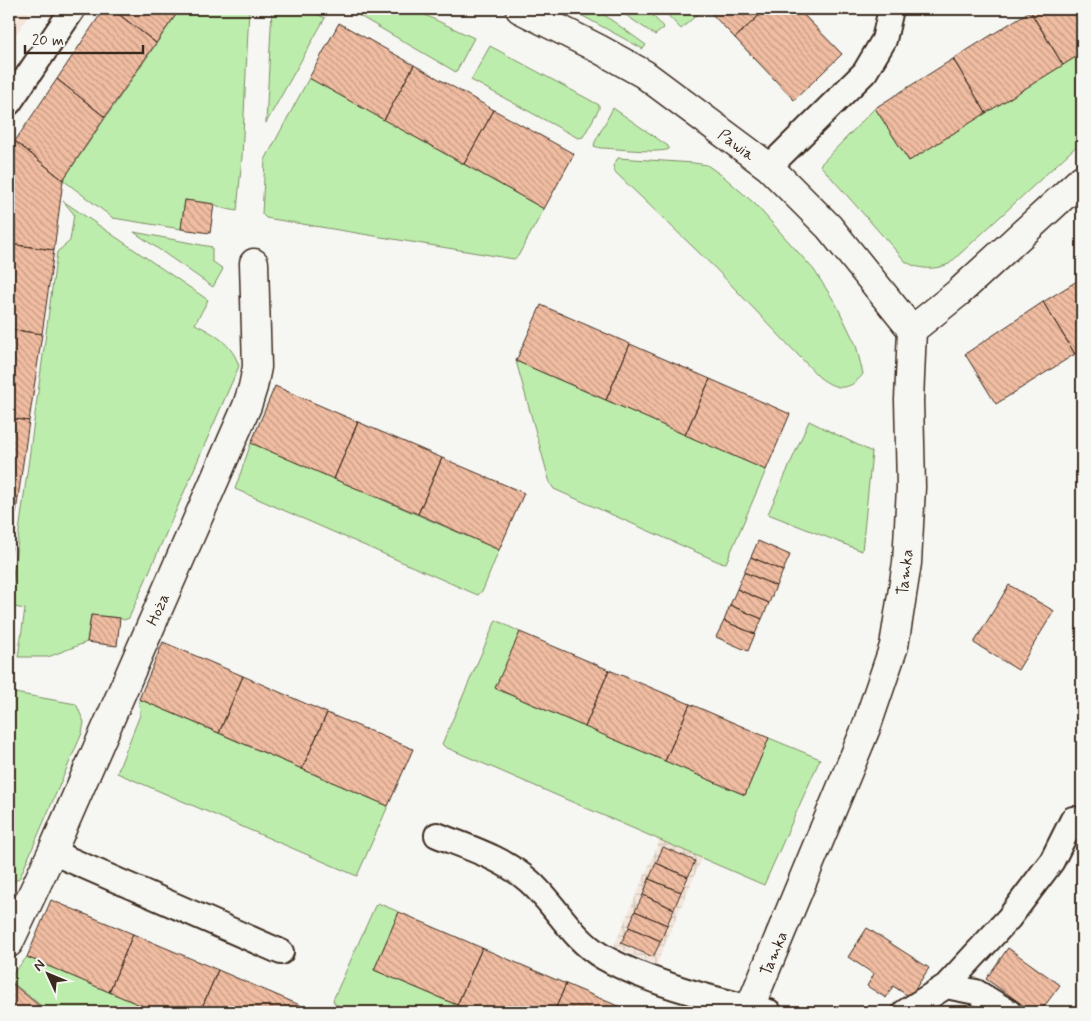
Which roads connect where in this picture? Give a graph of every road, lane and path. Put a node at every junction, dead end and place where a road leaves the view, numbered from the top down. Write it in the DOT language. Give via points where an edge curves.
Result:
graph roads {
  1 [pos="73,9"];
  2 [pos="520,9"];
  3 [pos="891,9"];
  4 [pos="9,103"];
  5 [pos="769,167"];
  6 [pos="1082,178"];
  7 [pos="254,263"];
  8 [pos="912,330"];
  9 [pos="1073,820"];
  10 [pos="437,835"];
  11 [pos="52,852"];
  12 [pos="9,943"];
  13 [pos="281,952"];
  14 [pos="946,986"];
  15 [pos="756,1011"];
  16 [pos="905,1012"];
  17 [pos="1009,1012"];
  1 -- 4 [label="lane"];
  2 -- 5 [label="street, Pawia" via="644,74"];
  3 -- 5 [label="lane" via="884,40 865,72"];
  5 -- 8 [label="street, Pawia" via="829,227"];
  6 -- 8 [label="street" via="958,293"];
  7 -- 11 [label="street, Hoża" via="257,367 253,387"];
  8 -- 15 [label="street, Tamka" via="909,400 911,486 907,554 894,646 866,728"];
  9 -- 14 [label="lane" via="1052,861 1009,918"];
  10 -- 15 [label="lane" via="500,860 529,881 579,938 603,956 654,980"];
  11 -- 12 [label="street, Hoża"];
  11 -- 13 [label="lane"];
  14 -- 16 [label="lane"];
  14 -- 17 [label="lane" via="976,992"];
}
